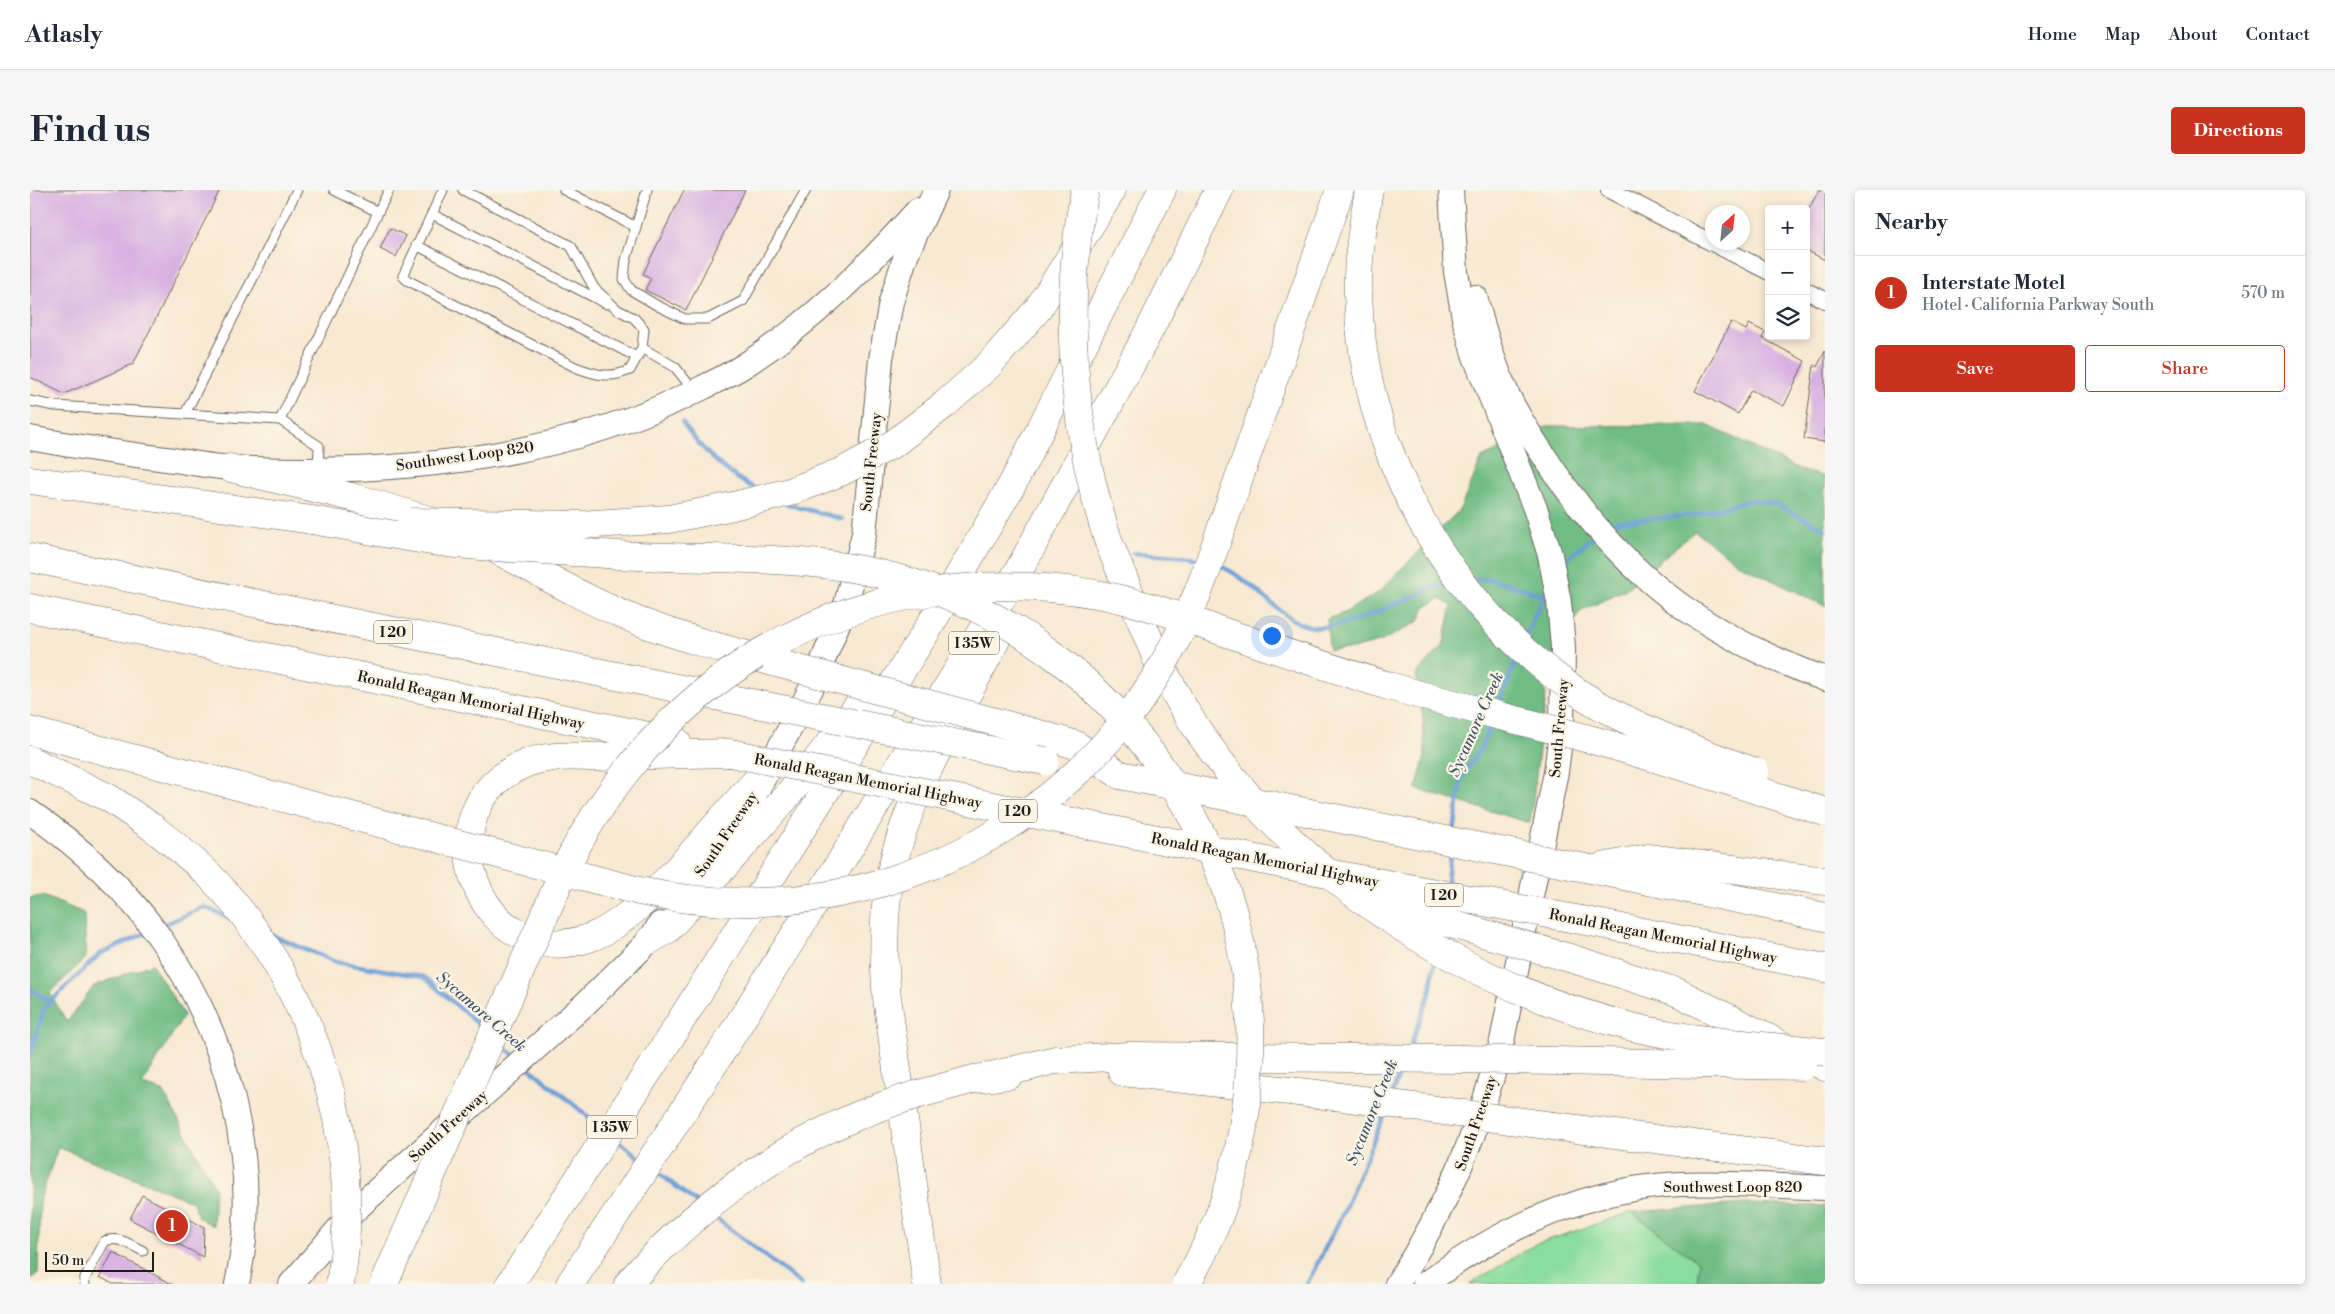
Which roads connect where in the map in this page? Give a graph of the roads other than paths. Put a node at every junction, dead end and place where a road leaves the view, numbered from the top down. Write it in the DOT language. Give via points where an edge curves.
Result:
graph roads {
  1 [pos="297,190"];
  2 [pos="334,190"];
  3 [pos="389,190"];
  4 [pos="443,190"];
  5 [pos="463,190"];
  6 [pos="564,190"];
  7 [pos="647,190"];
  8 [pos="806,190"];
  9 [pos="936,190"];
  10 [pos="1086,190"];
  11 [pos="1112,190"];
  12 [pos="1162,190"];
  13 [pos="1219,190"];
  14 [pos="1340,190"];
  15 [pos="1369,190"];
  16 [pos="1452,190"];
  17 [pos="1461,190"];
  18 [pos="1620,192"];
  19 [pos="378,212"];
  20 [pos="432,214"];
  21 [pos="636,227"];
  22 [pos="416,246"];
  23 [pos="1765,270"];
  24 [pos="1810,293"];
  25 [pos="1825,300"];
  26 [pos="618,310"];
  27 [pos="642,348"];
  28 [pos="636,357"];
  29 [pos="694,392"];
  30 [pos="30,401"];
  31 [pos="1503,405"];
  32 [pos="185,414"];
  33 [pos="280,420"];
  34 [pos="30,438"];
  35 [pos="230,468"];
  36 [pos="318,469"];
  37 [pos="30,480"];
  38 [pos="312,520"];
  39 [pos="30,558"];
  40 [pos="1019,570"];
  41 [pos="30,608"];
  42 [pos="929,627"];
  43 [pos="1825,679"];
  44 [pos="30,731"];
  45 [pos="730,753"];
  46 [pos="30,760"];
  47 [pos="766,770"];
  48 [pos="1120,775"];
  49 [pos="1825,797"];
  50 [pos="30,812"];
  51 [pos="1825,812"];
  52 [pos="1306,869"];
  53 [pos="1590,869"];
  54 [pos="1825,881"];
  55 [pos="1825,917"];
  56 [pos="650,940"];
  57 [pos="1825,968"];
  58 [pos="1825,1052"];
  59 [pos="1825,1067"];
  60 [pos="991,1076"];
  61 [pos="1825,1160"];
  62 [pos="1825,1188"];
  63 [pos="143,1251"];
  64 [pos="636,1275"];
  65 [pos="85,1284"];
  66 [pos="237,1284"];
  67 [pos="291,1284"];
  68 [pos="340,1284"];
  69 [pos="384,1284"];
  70 [pos="510,1284"];
  71 [pos="570,1284"];
  72 [pos="927,1284"];
  73 [pos="1186,1284"];
  74 [pos="1397,1284"];
  75 [pos="1425,1284"];
  1 -- 32 [label="lane"];
  2 -- 19 [label="lane"];
  3 -- 19 [label="lane"];
  4 -- 20 [label="lane"];
  5 -- 26 [label="lane" via="572,246 594,288"];
  6 -- 21 [label="lane"];
  7 -- 21 [label="lane"];
  8 -- 21 [label="lane" via="743,301 708,319 685,318 631,290 624,272"];
  9 -- 29 [label="main road, Southwest Loop 820" via="883,249 827,303 743,367"];
  9 -- 47 [label="main road, South Freeway" via="906,255 891,302 881,359 864,534 848,596 812,687"];
  10 -- 58 [label="highway, bridge" via="1078,234 1073,316 1083,438 1095,496 1112,551 1156,657 1199,733 1239,787 1302,850 1381,912 1446,954 1521,992 1580,1013 1658,1032"];
  11 -- 38 [label="highway, bridge" via="1038,309 988,366 894,444 843,471 790,492 669,518 580,525"];
  12 -- 42 [label="highway, I 35W" via="1013,483"];
  13 -- 40 [label="highway, I 35W" via="1149,331"];
  14 -- 44 [label="highway, bridge" via="1202,582 1180,633 1156,676 1119,729 1048,797 979,844 901,878 855,890 773,902 705,902 639,891"];
  15 -- 49 [label="highway, bridge" via="1360,244 1358,294 1367,374 1393,461 1449,566 1515,642 1583,696 1677,742"];
  16 -- 31 [label="main road, South Freeway" via="1459,294 1468,335"];
  17 -- 31 [label="main road" via="1474,296 1500,377"];
  18 -- 23 [label="street"];
  19 -- 33 [label="lane"];
  20 -- 22 [label="lane"];
  20 -- 26 [label="lane"];
  22 -- 28 [label="lane"];
  22 -- 28 [label="lane" via="403,276 576,367 597,375 613,376 630,370"];
  24 -- 25 [label="street"];
  26 -- 27 [label="lane" via="634,318 644,329"];
  27 -- 28 [label="lane"];
  27 -- 29 [label="lane" via="675,367"];
  29 -- 36 [label="main road, Southwest Loop 820" via="662,408 582,436 506,453 424,463"];
  30 -- 32 [label="lane" via="55,406"];
  31 -- 43 [label="main road" via="1540,450 1576,503 1648,582 1717,630"];
  31 -- 74 [label="main road, South Freeway, bridge" via="1550,555 1556,585 1564,671 1562,726 1556,772 1493,1075 1454,1183"];
  32 -- 33 [label="lane"];
  33 -- 36 [label="lane" via="319,446"];
  34 -- 35 [label="main road, Southwest Loop 820"];
  35 -- 36 [label="main road, Southwest Loop 820"];
  35 -- 48 [label="highway, bridge" via="356,498 438,523 638,621 690,640 1076,745"];
  37 -- 38 [label="highway"];
  38 -- 73 [label="highway, bridge" via="456,544 630,556 805,563 865,571 923,587 986,613 1037,642 1072,668 1134,730 1181,798 1224,883 1244,958 1251,1040 1247,1102 1240,1143 1220,1213"];
  39 -- 48 [label="highway, I 20, bridge"];
  40 -- 71 [label="highway, I 35W" via="703,1082"];
  40 -- 72 [label="highway" via="1011,608 932,759 912,806 887,893 884,956 887,998"];
  41 -- 45 [label="highway, Ronald Reagan Memorial Highway / I 20"];
  42 -- 56 [label="highway" via="901,644 815,764 668,929"];
  42 -- 70 [label="highway, I 35W" via="661,1052"];
  45 -- 47 [label="highway" via="557,756 514,770 482,800 471,827 469,864 484,902 502,922 538,940 577,941 602,932 637,908 669,878"];
  45 -- 52 [label="highway, Ronald Reagan Memorial Highway / I 20, bridge"];
  46 -- 68 [label="highway, bridge" via="109,798 185,852 238,908 296,998 319,1054 342,1155 346,1208 345,1256"];
  47 -- 56 [label="main road, South Freeway" via="748,807"];
  48 -- 53 [label="highway, I 20, bridge"];
  50 -- 66 [label="main road" via="77,847 142,914 174,960 216,1045 233,1098 244,1172 245,1216"];
  51 -- 69 [label="highway, bridge" via="1606,744 1387,685 1121,599 1048,587 970,586 862,607 804,630 737,666 650,740 611,790 585,829 566,866"];
  52 -- 57 [label="highway, Ronald Reagan Memorial Highway / I 20, bridge"];
  52 -- 59 [label="highway, bridge" via="1390,908 1677,992"];
  53 -- 54 [label="highway" via="1648,858"];
  53 -- 55 [label="highway, I 20"];
  56 -- 67 [label="main road, South Freeway, bridge" via="585,1004 355,1210"];
  59 -- 60 [label="highway, bridge" via="1128,1056 1055,1060"];
  60 -- 61 [label="highway, bridge" via="1134,1073"];
  60 -- 64 [label="highway, bridge" via="896,1101 856,1116 791,1148 718,1198 682,1228"];
  62 -- 75 [label="main road, Southwest Loop 820" via="1680,1184 1611,1193 1564,1207 1511,1230 1466,1255"];
  63 -- 65 [label="lane" via="112,1238 105,1241 84,1280"];
}
